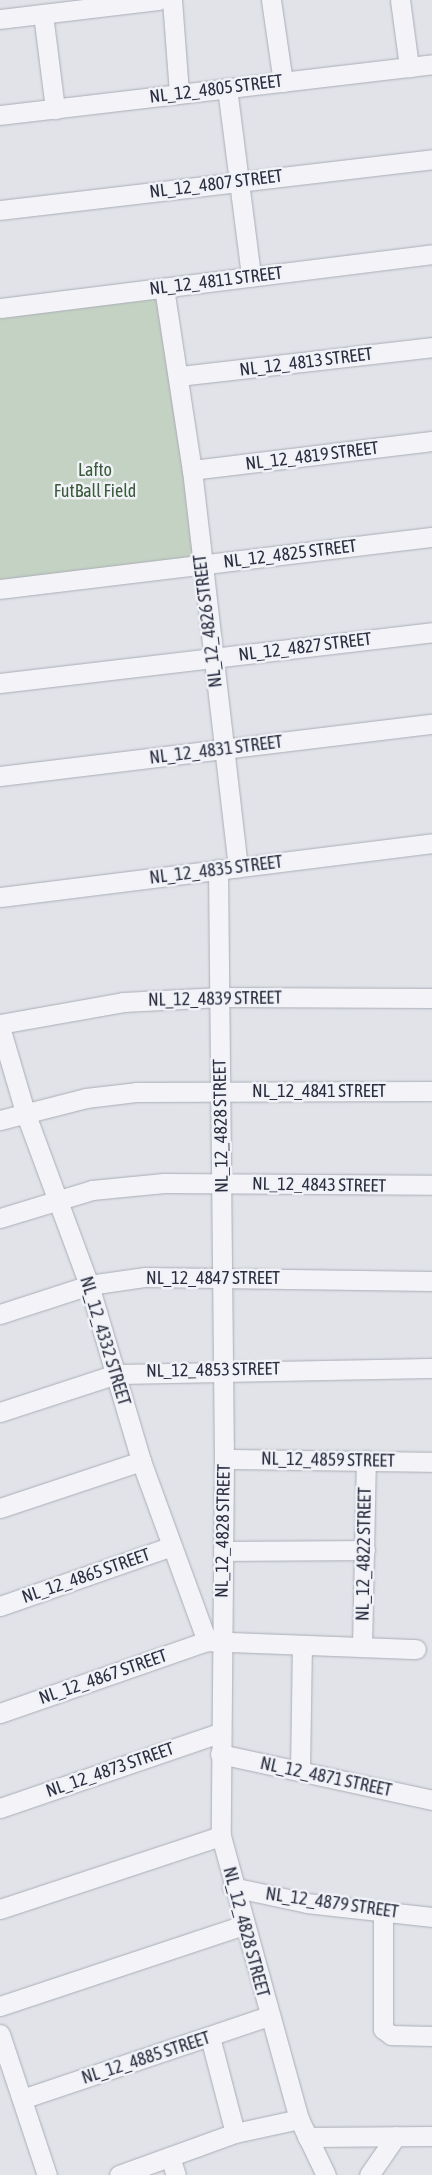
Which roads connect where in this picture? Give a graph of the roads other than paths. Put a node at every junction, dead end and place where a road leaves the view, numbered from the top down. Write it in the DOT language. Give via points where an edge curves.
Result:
graph roads {
  1 [pos="159,0"];
  2 [pos="172,0"];
  3 [pos="271,0"];
  4 [pos="400,0"];
  5 [pos="43,14"];
  6 [pos="0,19"];
  7 [pos="432,64"];
  8 [pos="409,67"];
  9 [pos="282,82"];
  10 [pos="227,88"];
  11 [pos="179,93"];
  12 [pos="55,109"];
  13 [pos="0,115"];
  14 [pos="432,159"];
  15 [pos="239,182"];
  16 [pos="0,210"];
  17 [pos="432,254"];
  18 [pos="251,276"];
  19 [pos="164,288"];
  20 [pos="0,308"];
  21 [pos="432,347"];
  22 [pos="179,376"];
  23 [pos="432,441"];
  24 [pos="192,470"];
  25 [pos="432,537"];
  26 [pos="202,564"];
  27 [pos="0,589"];
  28 [pos="432,632"];
  29 [pos="213,658"];
  30 [pos="0,683"];
  31 [pos="432,724"];
  32 [pos="224,748"];
  33 [pos="0,776"];
  34 [pos="432,843"];
  35 [pos="238,867"];
  36 [pos="218,869"];
  37 [pos="0,897"];
  38 [pos="221,997"];
  39 [pos="432,998"];
  40 [pos="0,1026"];
  41 [pos="220,1090"];
  42 [pos="432,1092"];
  43 [pos="25,1112"];
  44 [pos="0,1120"];
  45 [pos="222,1184"];
  46 [pos="432,1185"];
  47 [pos="58,1199"];
  48 [pos="0,1218"];
  49 [pos="224,1276"];
  50 [pos="432,1281"];
  51 [pos="89,1285"];
  52 [pos="0,1314"];
  53 [pos="432,1368"];
  54 [pos="223,1369"];
  55 [pos="116,1374"];
  56 [pos="0,1412"];
  57 [pos="224,1459"];
  58 [pos="366,1460"];
  59 [pos="140,1461"];
  60 [pos="432,1462"];
  61 [pos="0,1508"];
  62 [pos="172,1546"];
  63 [pos="365,1550"];
  64 [pos="223,1551"];
  65 [pos="0,1606"];
  66 [pos="214,1640"];
  67 [pos="302,1644"];
  68 [pos="362,1647"];
  69 [pos="416,1649"];
  70 [pos="0,1713"];
  71 [pos="219,1733"];
  72 [pos="220,1754"];
  73 [pos="300,1770"];
  74 [pos="432,1800"];
  75 [pos="0,1808"];
  76 [pos="221,1836"];
  77 [pos="232,1887"];
  78 [pos="0,1910"];
  79 [pos="383,1912"];
  80 [pos="432,1916"];
  81 [pos="243,1925"];
  82 [pos="0,2006"];
  83 [pos="268,2016"];
  84 [pos="0,2034"];
  85 [pos="432,2036"];
  86 [pos="210,2037"];
  87 [pos="7,2079"];
  88 [pos="22,2099"];
  89 [pos="299,2119"];
  90 [pos="235,2133"];
  91 [pos="396,2136"];
  92 [pos="432,2136"];
  93 [pos="307,2137"];
  94 [pos="173,2166"];
  95 [pos="47,2175"];
  96 [pos="120,2175"];
  97 [pos="326,2175"];
  98 [pos="370,2175"];
  1 -- 5 [label="street"];
  2 -- 11 [label="street"];
  3 -- 9 [label="street"];
  4 -- 8 [label="street"];
  5 -- 6 [label="street"];
  5 -- 12 [label="street"];
  7 -- 8 [label="street, NL_12_4805 STREET"];
  8 -- 9 [label="street, NL_12_4805 STREET"];
  9 -- 10 [label="street, NL_12_4805 STREET"];
  10 -- 11 [label="street, NL_12_4805 STREET"];
  10 -- 15 [label="street"];
  11 -- 12 [label="street, NL_12_4805 STREET"];
  12 -- 13 [label="street, NL_12_4805 STREET"];
  14 -- 15 [label="street, NL_12_4807 STREET"];
  15 -- 16 [label="street, NL_12_4807 STREET"];
  15 -- 18 [label="street"];
  17 -- 18 [label="street, NL_12_4811 STREET"];
  18 -- 19 [label="street, NL_12_4811 STREET"];
  19 -- 20 [label="street, NL_12_4811 STREET"];
  19 -- 22 [label="street, NL_12_4826 STREET"];
  21 -- 22 [label="street, NL_12_4813 STREET"];
  22 -- 24 [label="street, NL_12_4826 STREET"];
  23 -- 24 [label="street, NL_12_4819 STREET"];
  24 -- 26 [label="street, NL_12_4826 STREET"];
  25 -- 26 [label="street, NL_12_4825 STREET"];
  26 -- 27 [label="street, NL_12_4825 STREET"];
  26 -- 29 [label="street, NL_12_4826 STREET"];
  28 -- 29 [label="street, NL_12_4827 STREET"];
  29 -- 30 [label="street, NL_12_4827 STREET"];
  29 -- 32 [label="street, NL_12_4826 STREET"];
  31 -- 32 [label="street, NL_12_4831 STREET"];
  32 -- 33 [label="street, NL_12_4831 STREET"];
  32 -- 35 [label="street, NL_12_4826 STREET"];
  34 -- 35 [label="street, NL_12_4835 STREET"];
  35 -- 36 [label="street, NL_12_4835 STREET"];
  36 -- 37 [label="street, NL_12_4835 STREET"];
  36 -- 38 [label="street, NL_12_4828 STREET"];
  38 -- 39 [label="street, NL_12_4839 STREET"];
  38 -- 40 [label="street, NL_12_4839 STREET" via="123,1002"];
  38 -- 41 [label="street, NL_12_4828 STREET"];
  40 -- 43 [label="street, NL_12_4332 STREET"];
  41 -- 42 [label="street, NL_12_4841 STREET"];
  41 -- 43 [label="street, NL_12_4841 STREET" via="136,1092"];
  41 -- 45 [label="street, NL_12_4828 STREET"];
  43 -- 44 [label="street, NL_12_4841 STREET"];
  43 -- 47 [label="street, NL_12_4332 STREET"];
  45 -- 46 [label="street, NL_12_4843 STREET"];
  45 -- 47 [label="street, NL_12_4843 STREET" via="128,1186"];
  45 -- 49 [label="street, NL_12_4828 STREET"];
  47 -- 48 [label="street, NL_12_4843 STREET"];
  47 -- 51 [label="street, NL_12_4332 STREET"];
  49 -- 50 [label="street, NL_12_4847 STREET"];
  49 -- 51 [label="street, NL_12_4847 STREET" via="145,1277"];
  49 -- 54 [label="street, NL_12_4828 STREET"];
  51 -- 52 [label="street, NL_12_4847 STREET"];
  51 -- 55 [label="street, NL_12_4332 STREET"];
  53 -- 54 [label="street, NL_12_4853 STREET"];
  54 -- 55 [label="street, NL_12_4853 STREET"];
  54 -- 57 [label="street, NL_12_4828 STREET"];
  55 -- 56 [label="street, NL_12_4853 STREET"];
  55 -- 59 [label="street, NL_12_4332 STREET"];
  57 -- 58 [label="street, NL_12_4859 STREET"];
  57 -- 64 [label="street, NL_12_4828 STREET"];
  58 -- 60 [label="street, NL_12_4859 STREET"];
  58 -- 63 [label="street, NL_12_4822 STREET"];
  59 -- 61 [label="street"];
  59 -- 62 [label="street, NL_12_4332 STREET"];
  62 -- 65 [label="street, NL_12_4865 STREET"];
  62 -- 66 [label="street, NL_12_4332 STREET"];
  63 -- 64 [label="street"];
  63 -- 68 [label="street, NL_12_4822 STREET"];
  64 -- 66 [label="street, NL_12_4828 STREET"];
  66 -- 67 [label="street, NL_12_4867 STREET"];
  66 -- 70 [label="street, NL_12_4867 STREET"];
  66 -- 71 [label="street, NL_12_4828 STREET"];
  67 -- 68 [label="street, NL_12_4867 STREET"];
  67 -- 73 [label="street"];
  68 -- 69 [label="street, NL_12_4867 STREET"];
  71 -- 72 [label="street, NL_12_4828 STREET"];
  71 -- 75 [label="street, NL_12_4873 STREET"];
  72 -- 73 [label="street, NL_12_4871 STREET"];
  72 -- 76 [label="street, NL_12_4828 STREET"];
  73 -- 74 [label="street, NL_12_4871 STREET"];
  76 -- 77 [label="street, NL_12_4828 STREET"];
  76 -- 78 [label="street"];
  77 -- 79 [label="street, NL_12_4879 STREET" via="307,1903"];
  77 -- 81 [label="street, NL_12_4828 STREET"];
  79 -- 80 [label="street, NL_12_4879 STREET"];
  79 -- 85 [label="street" via="383,2029 391,2036"];
  81 -- 82 [label="street"];
  81 -- 83 [label="street, NL_12_4828 STREET"];
  83 -- 86 [label="street, NL_12_4885 STREET"];
  83 -- 89 [label="street, NL_12_4828 STREET"];
  84 -- 87 [label="street"];
  86 -- 88 [label="street, NL_12_4885 STREET"];
  86 -- 90 [label="street"];
  87 -- 88 [label="street"];
  88 -- 95 [label="street"];
  89 -- 90 [label="street"];
  89 -- 93 [label="street, NL_12_4828 STREET"];
  90 -- 94 [label="street"];
  91 -- 92 [label="street"];
  91 -- 93 [label="street"];
  91 -- 98 [label="street"];
  93 -- 97 [label="street, NL_12_4828 STREET"];
  94 -- 96 [label="street"];
}
